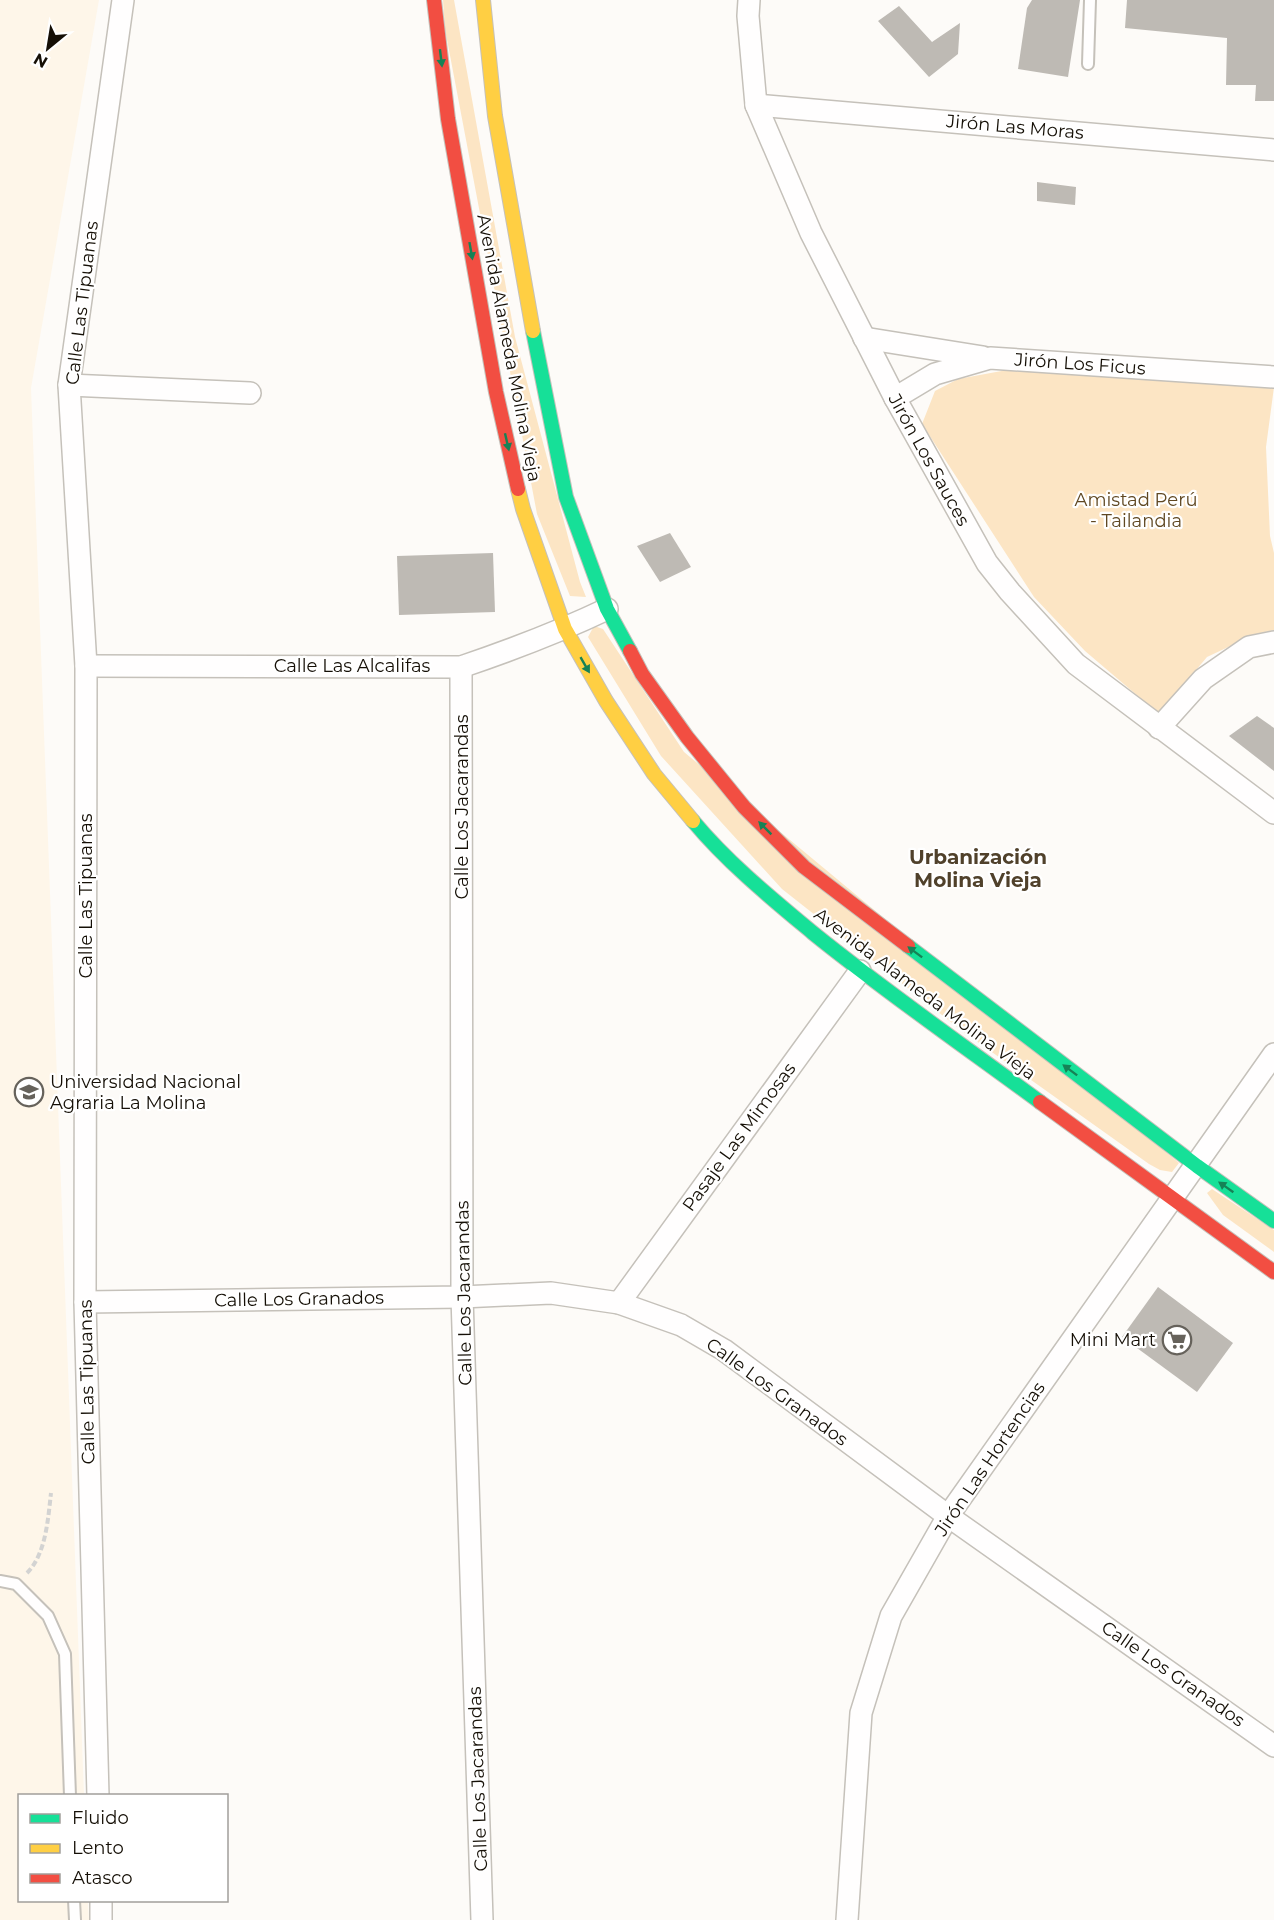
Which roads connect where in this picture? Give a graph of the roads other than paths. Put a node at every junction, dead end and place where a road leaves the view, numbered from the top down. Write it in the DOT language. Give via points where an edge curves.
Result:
graph roads {
  1 [pos="123,0"];
  2 [pos="434,0"];
  3 [pos="483,0"];
  4 [pos="749,0"];
  5 [pos="1090,0"];
  6 [pos="1088,64"];
  7 [pos="756,105"];
  8 [pos="1274,150"];
  9 [pos="864,338"];
  10 [pos="990,358"];
  11 [pos="1274,377"];
  12 [pos="69,385"];
  13 [pos="250,393"];
  14 [pos="895,398"];
  15 [pos="607,609"];
  16 [pos="565,629"];
  17 [pos="1274,642"];
  18 [pos="86,666"];
  19 [pos="461,667"];
  20 [pos="1159,728"];
  21 [pos="1274,813"];
  22 [pos="860,971"];
  23 [pos="1274,1054"];
  24 [pos="1197,1166"];
  25 [pos="1173,1199"];
  26 [pos="1274,1221"];
  27 [pos="1274,1272"];
  28 [pos="462,1297"];
  29 [pos="85,1302"];
  30 [pos="619,1303"];
  31 [pos="948,1516"];
  32 [pos="0,1581"];
  33 [pos="1274,1746"];
  34 [pos="70,1794"];
  35 [pos="98,1794"];
  36 [pos="74,1902"];
  37 [pos="101,1902"];
  38 [pos="75,1920"];
  39 [pos="101,1920"];
  40 [pos="482,1920"];
  41 [pos="847,1920"];
  1 -- 12 [label="street, Calle Las Tipuanas"];
  2 -- 16 [label="street, Avenida Alameda Molina Vieja, one-way" via="448,119 496,392 523,509"];
  3 -- 15 [label="street, Avenida Alameda Molina Vieja" via="495,116 542,383 566,497"];
  4 -- 7 [label="street, Jirón Los Sauces"];
  5 -- 6 [label="lane"];
  7 -- 8 [label="street, Jirón Las Moras"];
  7 -- 9 [label="street, Jirón Los Sauces" via="811,233"];
  9 -- 10 [label="street"];
  9 -- 14 [label="street, Jirón Los Sauces"];
  10 -- 11 [label="street, Jirón Los Ficus"];
  10 -- 14 [label="street, Jirón Los Ficus" via="935,374"];
  12 -- 13 [label="street"];
  12 -- 18 [label="street, Calle Las Tipuanas"];
  14 -- 20 [label="street, Jirón Los Sauces" via="987,563 1010,592 1076,664"];
  15 -- 16 [label="street, Calle Las Alcalifas"];
  24 -- 15 [label="street, Avenida Alameda Molina Vieja, one-way" via="804,867 744,807 687,737 642,674"];
  16 -- 19 [label="street, Calle Las Alcalifas"];
  16 -- 22 [label="street, Avenida Alameda Molina Vieja, one-way" via="654,774 710,841 774,901"];
  17 -- 20 [label="street" via="1249,647 1203,680"];
  18 -- 19 [label="street, Calle Las Alcalifas"];
  18 -- 29 [label="street, Calle Las Tipuanas"];
  19 -- 28 [label="street, Calle Los Jacarandas"];
  20 -- 21 [label="street, Jirón Los Sauces"];
  22 -- 25 [label="street, Avenida Alameda Molina Vieja"];
  22 -- 30 [label="street, Pasaje Las Mimosas"];
  23 -- 24 [label="street, Jirón Las Hortencias"];
  24 -- 25 [label="street, Jirón Las Hortencias"];
  26 -- 24 [label="street, Avenida Alameda Molina Vieja, one-way"];
  25 -- 27 [label="street, Avenida Alameda Molina Vieja"];
  25 -- 31 [label="street, Jirón Las Hortencias"];
  28 -- 29 [label="street, Calle Los Granados"];
  28 -- 30 [label="street, Calle Los Granados" via="551,1293"];
  28 -- 40 [label="street, Calle Los Jacarandas"];
  29 -- 35 [label="street, Calle Las Tipuanas"];
  30 -- 31 [label="street, Calle Los Granados" via="681,1325 724,1350"];
  31 -- 33 [label="street, Calle Los Granados"];
  31 -- 41 [label="street, Jirón Las Hortencias" via="891,1616 861,1713"];
  32 -- 34 [label="lane" via="16,1584 48,1616 65,1654"];
  36 -- 38 [label="lane"];
  37 -- 39 [label="street"];
}
